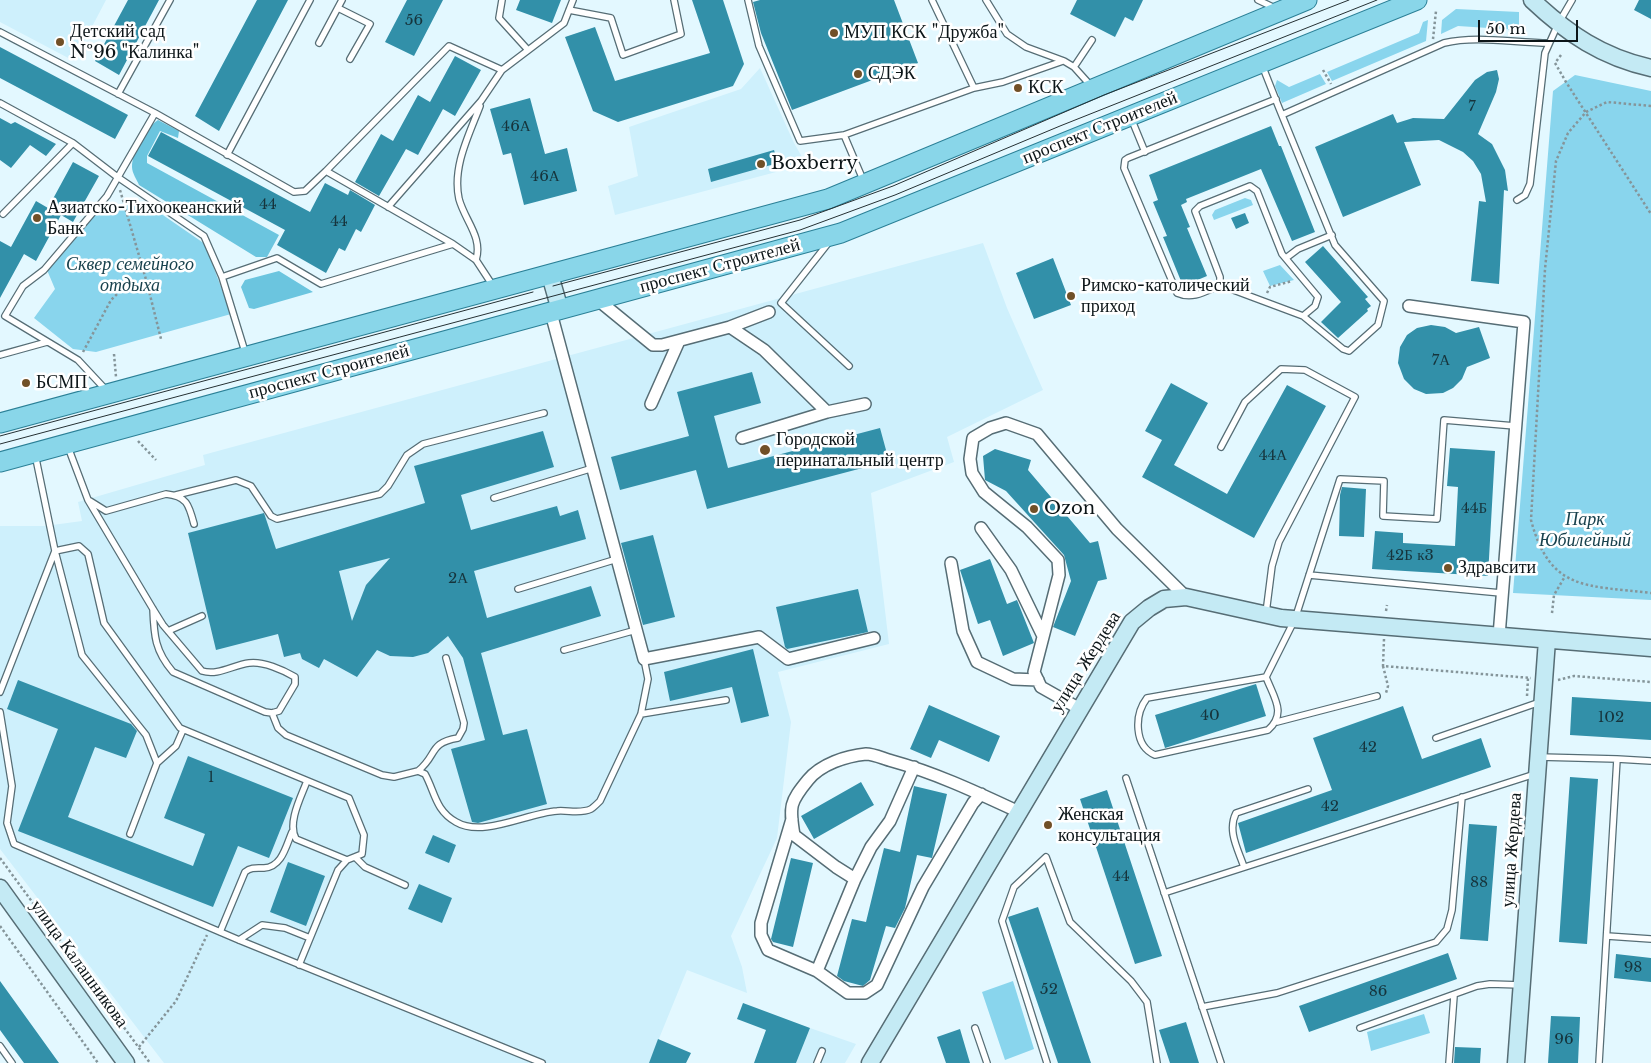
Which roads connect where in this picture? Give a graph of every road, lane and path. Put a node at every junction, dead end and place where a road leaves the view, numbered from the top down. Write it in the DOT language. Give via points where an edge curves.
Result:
graph roads {
  1 [pos="170,0"];
  2 [pos="310,0"];
  3 [pos="342,0"];
  4 [pos="502,0"];
  5 [pos="573,0"];
  6 [pos="674,0"];
  7 [pos="748,0"];
  8 [pos="932,0"];
  9 [pos="986,0"];
  10 [pos="1258,0"];
  11 [pos="1307,0"];
  12 [pos="1417,0"];
  13 [pos="1532,0"];
  14 [pos="1572,0"];
  15 [pos="338,8"];
  16 [pos="569,10"];
  17 [pos="1280,11"];
  18 [pos="1436,11"];
  19 [pos="1558,24"];
  20 [pos="0,32"];
  21 [pos="1092,40"];
  22 [pos="1433,41"];
  23 [pos="319,43"];
  24 [pos="1549,43"];
  25 [pos="528,50"];
  26 [pos="1561,55"];
  27 [pos="350,59"];
  28 [pos="1064,61"];
  29 [pos="1261,63"];
  30 [pos="1074,67"];
  31 [pos="1651,68"];
  32 [pos="502,70"];
  33 [pos="1323,70"];
  34 [pos="1332,85"];
  35 [pos="974,88"];
  36 [pos="1093,88"];
  37 [pos="118,94"];
  38 [pos="1276,98"];
  39 [pos="481,101"];
  40 [pos="0,103"];
  41 [pos="1651,106"];
  42 [pos="1586,112"];
  43 [pos="155,113"];
  44 [pos="1284,114"];
  45 [pos="1130,116"];
  46 [pos="844,136"];
  47 [pos="73,143"];
  48 [pos="1145,152"];
  49 [pos="227,155"];
  50 [pos="326,171"];
  51 [pos="116,176"];
  52 [pos="865,184"];
  53 [pos="1517,200"];
  54 [pos="388,207"];
  55 [pos="1,214"];
  56 [pos="1651,214"];
  57 [pos="835,235"];
  58 [pos="1332,236"];
  59 [pos="453,244"];
  60 [pos="1286,258"];
  61 [pos="476,260"];
  62 [pos="550,275"];
  63 [pos="222,277"];
  64 [pos="1304,278"];
  65 [pos="147,283"];
  66 [pos="1220,285"];
  67 [pos="495,290"];
  68 [pos="598,300"];
  69 [pos="1262,301"];
  70 [pos="1409,306"];
  71 [pos="555,311"];
  72 [pos="769,312"];
  73 [pos="2,315"];
  74 [pos="1303,316"];
  75 [pos="730,327"];
  76 [pos="161,340"];
  77 [pos="679,341"];
  78 [pos="47,342"];
  79 [pos="0,356"];
  80 [pos="247,357"];
  81 [pos="78,360"];
  82 [pos="849,366"];
  83 [pos="110,394"];
  84 [pos="651,404"];
  85 [pos="865,404"];
  86 [pos="827,412"];
  87 [pos="544,414"];
  88 [pos="0,423"];
  89 [pos="1515,426"];
  90 [pos="742,438"];
  91 [pos="67,444"];
  92 [pos="1221,447"];
  93 [pos="35,453"];
  94 [pos="0,462"];
  95 [pos="592,468"];
  96 [pos="176,495"];
  97 [pos="494,498"];
  98 [pos="88,500"];
  99 [pos="194,524"];
  100 [pos="981,528"];
  101 [pos="55,551"];
  102 [pos="617,559"];
  103 [pos="951,563"];
  104 [pos="1309,575"];
  105 [pos="1564,578"];
  106 [pos="518,589"];
  107 [pos="1501,592"];
  108 [pos="1651,593"];
  109 [pos="1186,597"];
  110 [pos="1387,605"];
  111 [pos="153,609"];
  112 [pos="1552,613"];
  113 [pos="202,616"];
  114 [pos="1266,616"];
  115 [pos="1295,619"];
  116 [pos="1385,627"];
  117 [pos="636,630"];
  118 [pos="168,631"];
  119 [pos="1042,634"];
  120 [pos="1499,636"];
  121 [pos="874,638"];
  122 [pos="1547,640"];
  123 [pos="1651,648"];
  124 [pos="564,650"];
  125 [pos="446,658"];
  126 [pos="644,659"];
  127 [pos="1383,666"];
  128 [pos="206,672"];
  129 [pos="1266,677"];
  130 [pos="1038,680"];
  131 [pos="1550,680"];
  132 [pos="1651,682"];
  133 [pos="201,684"];
  134 [pos="0,692"];
  135 [pos="1377,696"];
  136 [pos="726,700"];
  137 [pos="1542,702"];
  138 [pos="1080,709"];
  139 [pos="0,712"];
  140 [pos="272,713"];
  141 [pos="641,714"];
  142 [pos="1276,722"];
  143 [pos="183,730"];
  144 [pos="1436,738"];
  145 [pos="1538,757"];
  146 [pos="1617,759"];
  147 [pos="1651,761"];
  148 [pos="157,763"];
  149 [pos="914,767"];
  150 [pos="418,771"];
  151 [pos="1537,773"];
  152 [pos="1126,778"];
  153 [pos="307,781"];
  154 [pos="1308,789"];
  155 [pos="981,794"];
  156 [pos="1462,797"];
  157 [pos="1019,812"];
  158 [pos="792,819"];
  159 [pos="292,832"];
  160 [pos="130,834"];
  161 [pos="355,857"];
  162 [pos="0,858"];
  163 [pos="347,860"];
  164 [pos="1244,867"];
  165 [pos="855,879"];
  166 [pos="405,884"];
  167 [pos="0,888"];
  168 [pos="1164,893"];
  169 [pos="0,926"];
  170 [pos="210,928"];
  171 [pos="220,932"];
  172 [pos="1607,936"];
  173 [pos="310,938"];
  174 [pos="1651,939"];
  175 [pos="239,940"];
  176 [pos="299,965"];
  177 [pos="818,971"];
  178 [pos="1522,985"];
  179 [pos="1454,996"];
  180 [pos="1202,1007"];
  181 [pos="975,1028"];
  182 [pos="1360,1028"];
  183 [pos="0,1046"];
  184 [pos="138,1047"];
  185 [pos="822,1051"];
  186 [pos="12,1063"];
  187 [pos="98,1063"];
  188 [pos="126,1063"];
  189 [pos="150,1063"];
  190 [pos="542,1063"];
  191 [pos="817,1063"];
  192 [pos="870,1063"];
  193 [pos="986,1063"];
  194 [pos="1047,1063"];
  195 [pos="1157,1063"];
  196 [pos="1220,1063"];
  197 [pos="1449,1063"];
  198 [pos="1516,1063"];
  199 [pos="1599,1063"];
  1 -- 37 [label="lane"];
  2 -- 49 [label="lane"];
  3 -- 15 [label="lane"];
  4 -- 25 [label="lane" via="499,18"];
  5 -- 16 [label="lane"];
  6 -- 16 [label="lane" via="681,34 623,55 611,18"];
  7 -- 46 [label="lane" via="759,46 800,140"];
  8 -- 35 [label="lane"];
  9 -- 28 [label="lane" via="1007,34 1026,47"];
  10 -- 17 [label="lane"];
  11 -- 17 [label="main road, проспект Строителей"];
  12 -- 29 [label="main road, проспект Строителей"];
  13 -- 19 [label="main road"];
  14 -- 19 [label="lane"];
  15 -- 23 [label="lane"];
  15 -- 27 [label="lane" via="370,24"];
  16 -- 25 [label="lane" via="564,23"];
  17 -- 36 [label="main road, проспект Строителей"];
  18 -- 22 [label="path"];
  19 -- 24 [label="lane"];
  19 -- 31 [label="main road" via="1605,52"];
  20 -- 37 [label="lane"];
  21 -- 30 [label="lane"];
  24 -- 44 [label="lane" via="1461,39 1444,43"];
  24 -- 53 [label="lane" via="1541,78 1530,184 1525,195"];
  25 -- 32 [label="lane"];
  26 -- 42 [label="path" via="1555,63"];
  28 -- 30 [label="lane"];
  28 -- 35 [label="lane" via="1003,82"];
  29 -- 38 [label="lane"];
  29 -- 45 [label="main road, проспект Строителей"];
  30 -- 36 [label="lane"];
  32 -- 39 [label="lane"];
  32 -- 50 [label="lane" via="449,46"];
  33 -- 34 [label="path"];
  35 -- 46 [label="lane"];
  36 -- 52 [label="main road, проспект Строителей"];
  37 -- 43 [label="lane"];
  38 -- 48 [label="lane"];
  38 -- 58 [label="lane"];
  39 -- 54 [label="lane"];
  39 -- 61 [label="lane" via="461,154 458,174 459,199 479,247"];
  40 -- 47 [label="lane"];
  41 -- 42 [label="path" via="1606,102"];
  42 -- 56 [label="path"];
  42 -- 105 [label="path" via="1568,133 1556,161 1545,269 1531,520 1544,554"];
  43 -- 49 [label="lane"];
  43 -- 51 [label="lane"];
  45 -- 48 [label="lane"];
  45 -- 57 [label="main road, проспект Строителей"];
  46 -- 52 [label="lane"];
  47 -- 51 [label="lane"];
  47 -- 55 [label="lane"];
  48 -- 66 [label="lane" via="1125,160 1124,168 1173,287 1185,297"];
  49 -- 50 [label="lane" via="294,192 305,190"];
  50 -- 54 [label="lane"];
  51 -- 63 [label="lane" via="204,236"];
  51 -- 65 [label="path"];
  51 -- 73 [label="lane" via="107,196 44,270 23,286"];
  52 -- 62 [label="main road, проспект Строителей" via="828,199"];
  54 -- 59 [label="lane"];
  57 -- 68 [label="main road, проспект Строителей"];
  57 -- 82 [label="lane" via="781,303"];
  58 -- 60 [label="lane" via="1298,249"];
  58 -- 74 [label="lane" via="1335,245 1384,301 1378,325 1346,350"];
  59 -- 61 [label="lane"];
  59 -- 63 [label="lane" via="321,284 277,258"];
  60 -- 64 [label="lane"];
  60 -- 66 [label="lane" via="1254,188 1246,187 1207,202 1196,208 1195,215 1220,277"];
  61 -- 67 [label="lane"];
  62 -- 67 [label="main road, проспект Строителей"];
  62 -- 71 [label="main road"];
  63 -- 80 [label="lane"];
  64 -- 69 [label="path" via="1270,287"];
  64 -- 74 [label="lane" via="1318,297 1315,306"];
  65 -- 76 [label="path"];
  65 -- 81 [label="path" via="124,287 111,300"];
  66 -- 69 [label="lane"];
  67 -- 80 [label="main road, проспект Строителей"];
  68 -- 71 [label="main road, проспект Строителей"];
  68 -- 77 [label="street" via="653,345"];
  69 -- 74 [label="lane"];
  70 -- 89 [label="street" via="1524,322"];
  71 -- 91 [label="main road, проспект Строителей"];
  71 -- 95 [label="street"];
  72 -- 75 [label="street"];
  73 -- 78 [label="lane"];
  75 -- 77 [label="street"];
  75 -- 86 [label="street" via="764,350"];
  77 -- 84 [label="street"];
  78 -- 79 [label="lane"];
  78 -- 81 [label="lane"];
  80 -- 83 [label="main road, проспект Строителей"];
  81 -- 83 [label="lane"];
  83 -- 88 [label="main road, проспект Строителей"];
  85 -- 86 [label="street"];
  86 -- 90 [label="street"];
  87 -- 96 [label="lane" via="423,444 407,455 380,494 278,519 271,516 251,486 236,480"];
  89 -- 104 [label="lane" via="1444,420 1437,519 1383,516 1384,481 1340,479"];
  89 -- 107 [label="street"];
  91 -- 93 [label="main road, проспект Строителей"];
  91 -- 98 [label="lane"];
  92 -- 114 [label="lane" via="1244,402 1281,369 1305,370 1355,397 1279,542 1272,566"];
  93 -- 94 [label="main road, проспект Строителей"];
  93 -- 101 [label="lane"];
  95 -- 97 [label="lane"];
  95 -- 102 [label="street"];
  96 -- 98 [label="lane" via="166,494 106,511"];
  96 -- 99 [label="lane" via="188,504"];
  98 -- 111 [label="lane"];
  100 -- 119 [label="street" via="1011,570"];
  101 -- 134 [label="lane"];
  101 -- 143 [label="lane" via="79,546 84,548 104,623"];
  101 -- 148 [label="lane" via="82,655 146,736"];
  102 -- 106 [label="lane"];
  102 -- 117 [label="street"];
  103 -- 130 [label="street" via="963,631 977,662 1013,679"];
  104 -- 107 [label="lane"];
  104 -- 115 [label="lane"];
  105 -- 108 [label="path"];
  105 -- 112 [label="path" via="1554,595"];
  107 -- 120 [label="street"];
  109 -- 114 [label="main road, улица Жердева"];
  109 -- 119 [label="street" via="1117,529 1037,434 1006,423 973,438 972,473 984,492 1027,527 1058,560 1059,575"];
  109 -- 138 [label="main road, улица Жердева" via="1164,599 1132,622"];
  110 -- 116 [label="path"];
  111 -- 118 [label="lane"];
  111 -- 133 [label="lane" via="154,637 162,660 174,672"];
  113 -- 118 [label="lane"];
  114 -- 115 [label="main road, улица Жердева"];
  115 -- 116 [label="main road, улица Жердева"];
  115 -- 129 [label="lane"];
  116 -- 120 [label="main road, улица Жердева"];
  116 -- 127 [label="path"];
  117 -- 124 [label="lane"];
  117 -- 126 [label="street"];
  118 -- 128 [label="lane"];
  119 -- 130 [label="street" via="1034,672"];
  120 -- 122 [label="main road, улица Жердева"];
  121 -- 126 [label="street" via="788,659 759,637"];
  122 -- 123 [label="main road, улица Жердева"];
  122 -- 131 [label="main road, улица Жердева"];
  125 -- 150 [label="lane" via="463,729 458,738 436,746"];
  126 -- 141 [label="lane" via="648,679"];
  127 -- 131 [label="path"];
  127 -- 135 [label="path" via="1388,686 1386,693"];
  128 -- 133 [label="lane"];
  128 -- 140 [label="lane" via="210,674 259,663 295,677 295,684 279,711"];
  129 -- 142 [label="lane" via="1279,711"];
  129 -- 142 [label="lane" via="1147,698 1138,714 1140,741 1145,750 1155,755 1268,730"];
  130 -- 138 [label="street" via="1041,687"];
  131 -- 132 [label="path" via="1574,676"];
  131 -- 137 [label="main road, улица Жердева"];
  133 -- 140 [label="lane"];
  135 -- 142 [label="lane"];
  136 -- 141 [label="lane"];
  137 -- 144 [label="lane"];
  137 -- 145 [label="main road, улица Жердева"];
  138 -- 157 [label="main road, улица Жердева"];
  139 -- 170 [label="lane" via="12,786 7,823 14,844"];
  140 -- 150 [label="lane" via="278,728 286,735 382,775 394,777"];
  141 -- 150 [label="lane" via="600,801 591,809 557,811 483,827 466,827 454,821 436,802 425,774"];
  143 -- 148 [label="lane" via="176,746"];
  143 -- 153 [label="lane"];
  145 -- 146 [label="lane"];
  145 -- 151 [label="main road, улица Жердева"];
  146 -- 147 [label="lane"];
  146 -- 172 [label="lane"];
  148 -- 160 [label="lane"];
  149 -- 155 [label="street"];
  149 -- 158 [label="street" via="868,754 821,767 792,800"];
  149 -- 165 [label="street" via="890,821 871,847"];
  151 -- 156 [label="lane"];
  151 -- 178 [label="main road, улица Жердева"];
  152 -- 168 [label="lane"];
  153 -- 159 [label="lane"];
  153 -- 161 [label="lane" via="350,798 364,835 362,854"];
  154 -- 164 [label="lane" via="1236,813 1232,833"];
  155 -- 157 [label="street"];
  155 -- 177 [label="street" via="923,887 877,984 865,993 848,993"];
  156 -- 164 [label="lane"];
  156 -- 180 [label="lane" via="1452,910 1447,929 1436,942 1276,993"];
  157 -- 192 [label="main road, улица Жердева"];
  158 -- 165 [label="street" via="794,835"];
  158 -- 177 [label="street" via="764,910 761,935 768,950"];
  159 -- 163 [label="lane" via="296,839"];
  159 -- 171 [label="lane" via="275,865 250,868 245,872"];
  161 -- 163 [label="lane"];
  161 -- 166 [label="lane" via="365,867"];
  162 -- 184 [label="path"];
  163 -- 173 [label="lane" via="338,870"];
  164 -- 168 [label="lane"];
  165 -- 177 [label="street"];
  167 -- 188 [label="main road, улица Калашникова"];
  168 -- 180 [label="lane"];
  169 -- 187 [label="path"];
  170 -- 171 [label="lane"];
  170 -- 184 [label="path" via="176,1002"];
  171 -- 175 [label="lane"];
  172 -- 174 [label="lane"];
  172 -- 199 [label="lane"];
  173 -- 175 [label="lane" via="285,928 262,924"];
  173 -- 176 [label="lane"];
  175 -- 176 [label="lane"];
  176 -- 190 [label="lane"];
  178 -- 179 [label="lane" via="1477,986"];
  178 -- 198 [label="main road, улица Жердева"];
  179 -- 182 [label="lane"];
  179 -- 197 [label="lane"];
  180 -- 196 [label="lane"];
  181 -- 193 [label="lane"];
  183 -- 186 [label="lane"];
  184 -- 189 [label="path"];
  185 -- 191 [label="lane"];
  194 -- 195 [label="lane" via="1002,921 1014,887 1046,857 1070,922 1131,981 1147,1002"];
}
